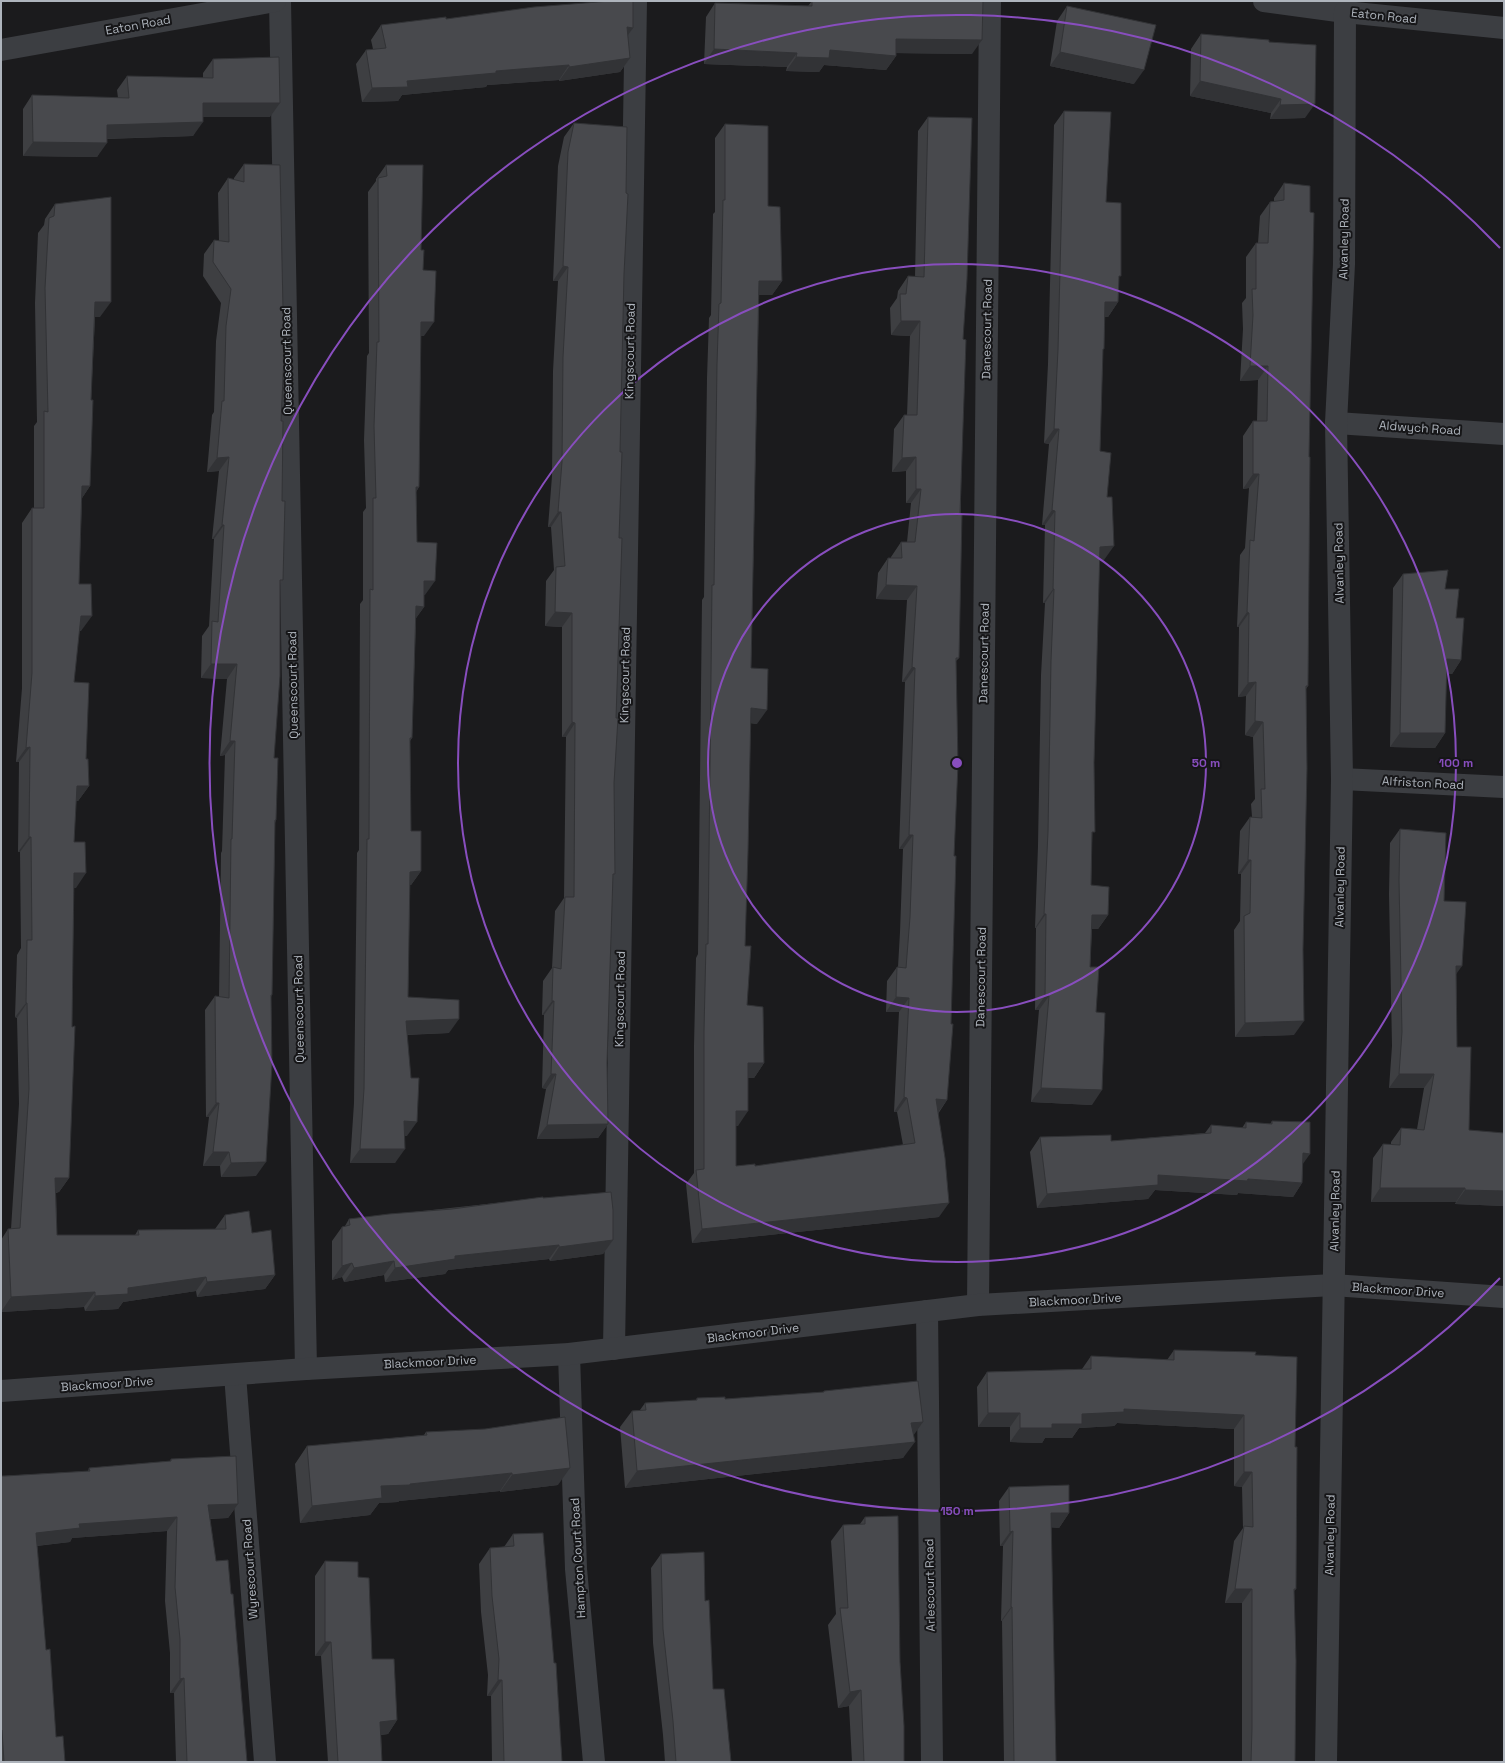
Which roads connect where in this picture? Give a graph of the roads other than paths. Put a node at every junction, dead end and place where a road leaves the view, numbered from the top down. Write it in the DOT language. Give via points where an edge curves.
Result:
graph roads {
  1 [pos="275,1"];
  2 [pos="280,1"];
  3 [pos="636,1"];
  4 [pos="990,1"];
  5 [pos="1264,1"];
  6 [pos="1345,12"];
  7 [pos="1504,28"];
  8 [pos="1,50"];
  9 [pos="1336,422"];
  10 [pos="1504,434"];
  11 [pos="1342,779"];
  12 [pos="1504,787"];
  13 [pos="1334,1285"];
  14 [pos="1504,1297"];
  15 [pos="978,1305"];
  16 [pos="927,1311"];
  17 [pos="614,1349"];
  18 [pos="569,1354"];
  19 [pos="306,1369"];
  20 [pos="236,1375"];
  21 [pos="1,1391"];
  22 [pos="265,1762"];
  23 [pos="594,1762"];
  24 [pos="932,1762"];
  25 [pos="1326,1762"];
  1 -- 8 [label="street, Eaton Road"];
  2 -- 19 [label="street, Queenscourt Road"];
  3 -- 17 [label="street, Kingscourt Road"];
  4 -- 15 [label="street, Danescourt Road"];
  5 -- 6 [label="street, Eaton Road"];
  6 -- 7 [label="street, Eaton Road"];
  6 -- 9 [label="street, Alvanley Road" via="1344,264"];
  9 -- 10 [label="street, Aldwych Road"];
  9 -- 11 [label="street, Alvanley Road"];
  11 -- 12 [label="street, Alfriston Road"];
  11 -- 13 [label="street, Alvanley Road"];
  13 -- 14 [label="street, Blackmoor Drive"];
  13 -- 15 [label="street, Blackmoor Drive"];
  13 -- 25 [label="street, Alvanley Road"];
  15 -- 16 [label="street, Blackmoor Drive"];
  16 -- 17 [label="street, Blackmoor Drive"];
  16 -- 24 [label="street, Arlescourt Road"];
  17 -- 18 [label="street, Blackmoor Drive"];
  18 -- 19 [label="street, Blackmoor Drive"];
  18 -- 23 [label="street, Hampton Court Road" via="576,1569"];
  19 -- 20 [label="street, Blackmoor Drive"];
  20 -- 21 [label="street, Blackmoor Drive"];
  20 -- 22 [label="street, Wyrescourt Road"];
}
